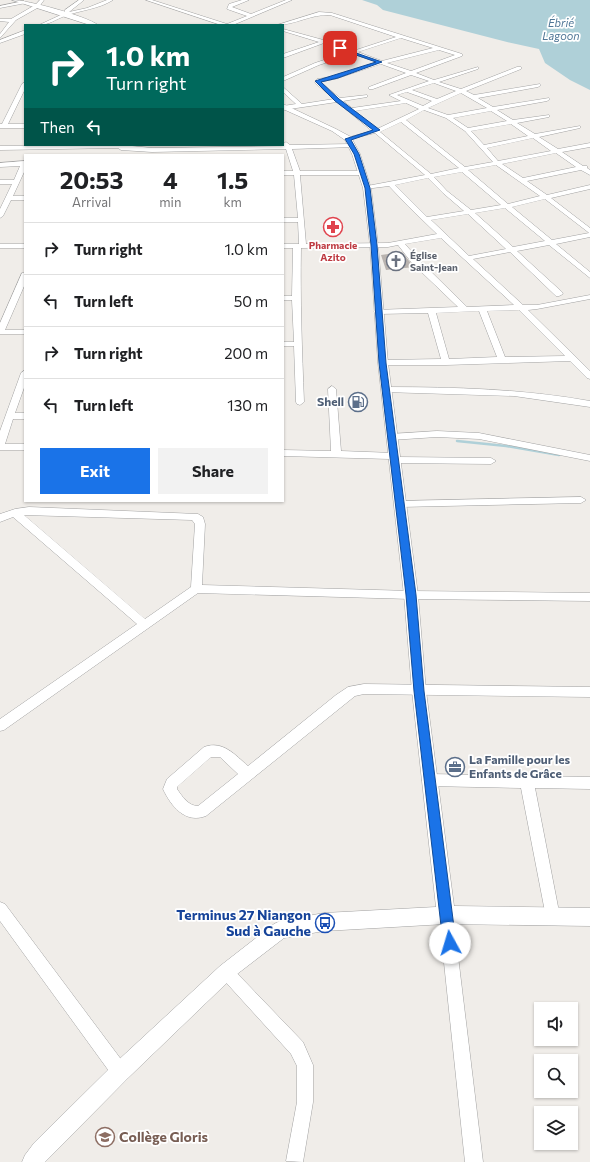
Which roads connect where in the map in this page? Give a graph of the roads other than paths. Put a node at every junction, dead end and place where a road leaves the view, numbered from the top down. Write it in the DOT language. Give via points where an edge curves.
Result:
graph roads {
  1 [pos="15,0"];
  2 [pos="42,0"];
  3 [pos="82,0"];
  4 [pos="111,0"];
  5 [pos="148,0"];
  6 [pos="246,0"];
  7 [pos="290,0"];
  8 [pos="24,2"];
  9 [pos="37,6"];
  10 [pos="0,7"];
  11 [pos="66,14"];
  12 [pos="252,16"];
  13 [pos="59,18"];
  14 [pos="0,20"];
  15 [pos="13,21"];
  16 [pos="44,24"];
  17 [pos="58,24"];
  18 [pos="92,24"];
  19 [pos="224,24"];
  20 [pos="230,24"];
  21 [pos="282,24"];
  22 [pos="8,27"];
  23 [pos="0,28"];
  24 [pos="284,30"];
  25 [pos="24,32"];
  26 [pos="297,35"];
  27 [pos="403,36"];
  28 [pos="0,37"];
  29 [pos="290,37"];
  30 [pos="0,42"];
  31 [pos="324,42"];
  32 [pos="440,48"];
  33 [pos="353,52"];
  34 [pos="284,56"];
  35 [pos="380,62"];
  36 [pos="476,68"];
  37 [pos="519,68"];
  38 [pos="411,73"];
  39 [pos="284,78"];
  40 [pos="437,82"];
  41 [pos="24,86"];
  42 [pos="538,86"];
  43 [pos="371,88"];
  44 [pos="406,90"];
  45 [pos="284,91"];
  46 [pos="462,92"];
  47 [pos="365,96"];
  48 [pos="473,97"];
  49 [pos="547,99"];
  50 [pos="337,100"];
  51 [pos="437,101"];
  52 [pos="406,102"];
  53 [pos="302,106"];
  54 [pos="284,107"];
  55 [pos="422,108"];
  56 [pos="350,110"];
  57 [pos="491,110"];
  58 [pos="547,116"];
  59 [pos="448,117"];
  60 [pos="402,120"];
  61 [pos="511,123"];
  62 [pos="2,126"];
  63 [pos="24,126"];
  64 [pos="578,127"];
  65 [pos="377,130"];
  66 [pos="466,130"];
  67 [pos="534,137"];
  68 [pos="348,139"];
  69 [pos="284,142"];
  70 [pos="590,145"];
  71 [pos="44,146"];
  72 [pos="119,146"];
  73 [pos="352,146"];
  74 [pos="32,147"];
  75 [pos="187,147"];
  76 [pos="240,147"];
  77 [pos="483,147"];
  78 [pos="0,148"];
  79 [pos="290,148"];
  80 [pos="227,152"];
  81 [pos="558,153"];
  82 [pos="29,154"];
  83 [pos="24,163"];
  84 [pos="497,163"];
  85 [pos="0,165"];
  86 [pos="590,166"];
  87 [pos="581,168"];
  88 [pos="462,169"];
  89 [pos="284,173"];
  90 [pos="297,173"];
  91 [pos="364,173"];
  92 [pos="590,173"];
  93 [pos="22,175"];
  94 [pos="429,175"];
  95 [pos="522,180"];
  96 [pos="0,182"];
  97 [pos="15,182"];
  98 [pos="390,183"];
  99 [pos="590,187"];
  100 [pos="367,188"];
  101 [pos="546,197"];
  102 [pos="24,198"];
  103 [pos="4,201"];
  104 [pos="506,206"];
  105 [pos="470,212"];
  106 [pos="0,216"];
  107 [pos="427,219"];
  108 [pos="284,220"];
  109 [pos="301,220"];
  110 [pos="590,231"];
  111 [pos="443,235"];
  112 [pos="590,235"];
  113 [pos="549,242"];
  114 [pos="400,243"];
  115 [pos="374,245"];
  116 [pos="0,246"];
  117 [pos="24,246"];
  118 [pos="284,246"];
  119 [pos="300,246"];
  120 [pos="510,250"];
  121 [pos="468,258"];
  122 [pos="590,276"];
  123 [pos="24,277"];
  124 [pos="559,294"];
  125 [pos="590,297"];
  126 [pos="284,298"];
  127 [pos="296,298"];
  128 [pos="482,308"];
  129 [pos="521,308"];
  130 [pos="465,309"];
  131 [pos="431,310"];
  132 [pos="378,312"];
  133 [pos="0,332"];
  134 [pos="24,332"];
  135 [pos="284,344"];
  136 [pos="299,344"];
  137 [pos="572,358"];
  138 [pos="502,360"];
  139 [pos="446,362"];
  140 [pos="383,363"];
  141 [pos="24,376"];
  142 [pos="590,376"];
  143 [pos="332,389"];
  144 [pos="387,390"];
  145 [pos="300,402"];
  146 [pos="590,404"];
  147 [pos="10,416"];
  148 [pos="24,416"];
  149 [pos="391,436"];
  150 [pos="0,445"];
  151 [pos="24,447"];
  152 [pos="284,453"];
  153 [pos="336,454"];
  154 [pos="394,458"];
  155 [pos="590,458"];
  156 [pos="491,461"];
  157 [pos="581,500"];
  158 [pos="400,504"];
  159 [pos="15,513"];
  160 [pos="0,518"];
  161 [pos="196,590"];
  162 [pos="411,595"];
  163 [pos="590,597"];
  164 [pos="145,625"];
  165 [pos="419,691"];
  166 [pos="590,692"];
  167 [pos="0,726"];
  168 [pos="248,774"];
  169 [pos="430,780"];
  170 [pos="527,782"];
  171 [pos="590,783"];
  172 [pos="0,909"];
  173 [pos="446,915"];
  174 [pos="553,917"];
  175 [pos="590,917"];
  176 [pos="226,972"];
  177 [pos="120,1072"];
  178 [pos="294,1161"];
  179 [pos="32,1162"];
  180 [pos="474,1162"];
  1 -- 8 [label="street"];
  2 -- 9 [label="street"];
  3 -- 11 [label="street"];
  4 -- 11 [label="street" via="96,7"];
  5 -- 19 [label="street"];
  6 -- 12 [label="street" via="228,8"];
  7 -- 12 [label="street"];
  8 -- 9 [label="street"];
  8 -- 10 [label="street"];
  9 -- 11 [label="street"];
  9 -- 15 [label="street"];
  11 -- 13 [label="street"];
  11 -- 18 [label="street"];
  12 -- 20 [label="street"];
  13 -- 16 [label="street"];
  13 -- 17 [label="street"];
  14 -- 15 [label="street"];
  15 -- 22 [label="street"];
  21 -- 27 [label="street" via="325,13"];
  22 -- 23 [label="street"];
  22 -- 28 [label="street"];
  24 -- 26 [label="street"];
  25 -- 30 [label="street"];
  26 -- 29 [label="street"];
  26 -- 31 [label="street"];
  27 -- 32 [label="street"];
  27 -- 33 [label="street"];
  31 -- 33 [label="street"];
  31 -- 34 [label="street"];
  32 -- 35 [label="street"];
  32 -- 38 [label="street" via="460,55"];
  33 -- 35 [label="street"];
  33 -- 39 [label="street" via="305,68"];
  35 -- 38 [label="street"];
  35 -- 50 [label="street" via="317,81"];
  36 -- 40 [label="street"];
  37 -- 46 [label="street"];
  38 -- 40 [label="street"];
  38 -- 43 [label="street"];
  40 -- 44 [label="street"];
  40 -- 46 [label="street"];
  41 -- 62 [label="street"];
  42 -- 48 [label="street"];
  44 -- 51 [label="street"];
  44 -- 52 [label="street" via="392,95"];
  45 -- 53 [label="street"];
  46 -- 48 [label="street"];
  46 -- 51 [label="street"];
  47 -- 50 [label="street"];
  48 -- 57 [label="street"];
  49 -- 57 [label="street"];
  50 -- 53 [label="street"];
  50 -- 56 [label="street"];
  51 -- 55 [label="street"];
  52 -- 55 [label="street"];
  52 -- 56 [label="street"];
  53 -- 54 [label="street"];
  54 -- 68 [label="street"];
  55 -- 59 [label="street"];
  55 -- 60 [label="street"];
  56 -- 65 [label="street"];
  57 -- 59 [label="street"];
  57 -- 61 [label="street"];
  58 -- 61 [label="street"];
  59 -- 66 [label="street"];
  60 -- 65 [label="street"];
  60 -- 88 [label="street"];
  61 -- 66 [label="street"];
  61 -- 67 [label="street"];
  62 -- 63 [label="street"];
  64 -- 67 [label="street"];
  65 -- 68 [label="street"];
  65 -- 94 [label="street"];
  66 -- 77 [label="street"];
  67 -- 77 [label="street"];
  67 -- 81 [label="street"];
  68 -- 73 [label="street"];
  69 -- 79 [label="street"];
  70 -- 81 [label="street"];
  71 -- 72 [label="street"];
  71 -- 74 [label="street"];
  72 -- 75 [label="street" via="135,150"];
  73 -- 79 [label="street"];
  73 -- 91 [label="street"];
  74 -- 78 [label="street"];
  74 -- 82 [label="street"];
  75 -- 80 [label="street"];
  76 -- 79 [label="street"];
  76 -- 80 [label="street"];
  77 -- 84 [label="street"];
  79 -- 90 [label="street" via="292,166"];
  81 -- 84 [label="street"];
  81 -- 87 [label="street"];
  83 -- 85 [label="street"];
  84 -- 88 [label="street"];
  84 -- 95 [label="street"];
  86 -- 87 [label="street"];
  87 -- 92 [label="street"];
  87 -- 95 [label="street"];
  88 -- 94 [label="street"];
  88 -- 104 [label="street"];
  89 -- 90 [label="street"];
  90 -- 91 [label="street"];
  90 -- 109 [label="street"];
  91 -- 100 [label="street"];
  93 -- 97 [label="street"];
  94 -- 98 [label="street"];
  94 -- 105 [label="street" via="444,192"];
  95 -- 101 [label="street"];
  96 -- 97 [label="street"];
  97 -- 103 [label="street"];
  98 -- 100 [label="street"];
  98 -- 107 [label="street"];
  99 -- 101 [label="street"];
  100 -- 115 [label="street"];
  101 -- 104 [label="street"];
  101 -- 110 [label="street"];
  102 -- 103 [label="street"];
  103 -- 106 [label="street"];
  104 -- 105 [label="street"];
  104 -- 113 [label="street"];
  105 -- 107 [label="street"];
  105 -- 120 [label="street"];
  107 -- 111 [label="street"];
  108 -- 109 [label="street"];
  109 -- 119 [label="street"];
  111 -- 114 [label="street"];
  111 -- 121 [label="street"];
  112 -- 113 [label="street"];
  113 -- 120 [label="street"];
  113 -- 122 [label="street"];
  114 -- 115 [label="street"];
  114 -- 130 [label="street"];
  115 -- 119 [label="street"];
  115 -- 132 [label="street"];
  116 -- 117 [label="street"];
  118 -- 119 [label="street"];
  119 -- 127 [label="street"];
  120 -- 121 [label="street"];
  120 -- 124 [label="street"];
  121 -- 129 [label="street"];
  123 -- 133 [label="street"];
  125 -- 129 [label="street"];
  126 -- 127 [label="street"];
  127 -- 136 [label="street"];
  128 -- 129 [label="street"];
  128 -- 130 [label="street"];
  128 -- 138 [label="street"];
  129 -- 137 [label="street"];
  130 -- 131 [label="street"];
  131 -- 132 [label="street"];
  131 -- 139 [label="street"];
  132 -- 140 [label="street"];
  133 -- 134 [label="street"];
  135 -- 136 [label="street"];
  136 -- 145 [label="street"];
  137 -- 138 [label="street"];
  137 -- 142 [label="street"];
  138 -- 139 [label="street"];
  139 -- 140 [label="street"];
  140 -- 144 [label="street"];
  141 -- 147 [label="street"];
  143 -- 153 [label="street"];
  144 -- 146 [label="street" via="502,393"];
  144 -- 149 [label="street"];
  147 -- 148 [label="street"];
  147 -- 150 [label="street"];
  149 -- 154 [label="street"];
  149 -- 155 [label="street" via="479,436"];
  150 -- 151 [label="street"];
  152 -- 153 [label="street"];
  153 -- 154 [label="street"];
  154 -- 156 [label="street"];
  154 -- 158 [label="street"];
  157 -- 158 [label="street"];
  158 -- 162 [label="street"];
  159 -- 160 [label="street"];
  159 -- 161 [label="street" via="29,511 194,517 200,524"];
  159 -- 164 [label="street"];
  161 -- 162 [label="street"];
  161 -- 164 [label="street"];
  162 -- 163 [label="street"];
  162 -- 165 [label="street"];
  164 -- 167 [label="street"];
  165 -- 166 [label="street"];
  165 -- 168 [label="street" via="352,691"];
  165 -- 169 [label="street"];
  168 -- 168 [label="street" via="197,814 190,812 170,789 172,783 209,751 223,752"];
  169 -- 170 [label="street"];
  169 -- 173 [label="street"];
  170 -- 171 [label="street"];
  170 -- 174 [label="street"];
  172 -- 177 [label="street"];
  173 -- 174 [label="street"];
  173 -- 176 [label="street" via="324,922 280,930"];
  173 -- 180 [label="street"];
  174 -- 175 [label="street"];
  176 -- 177 [label="street"];
  176 -- 178 [label="street" via="297,1048 304,1065 305,1102"];
  177 -- 179 [label="street"];
}
